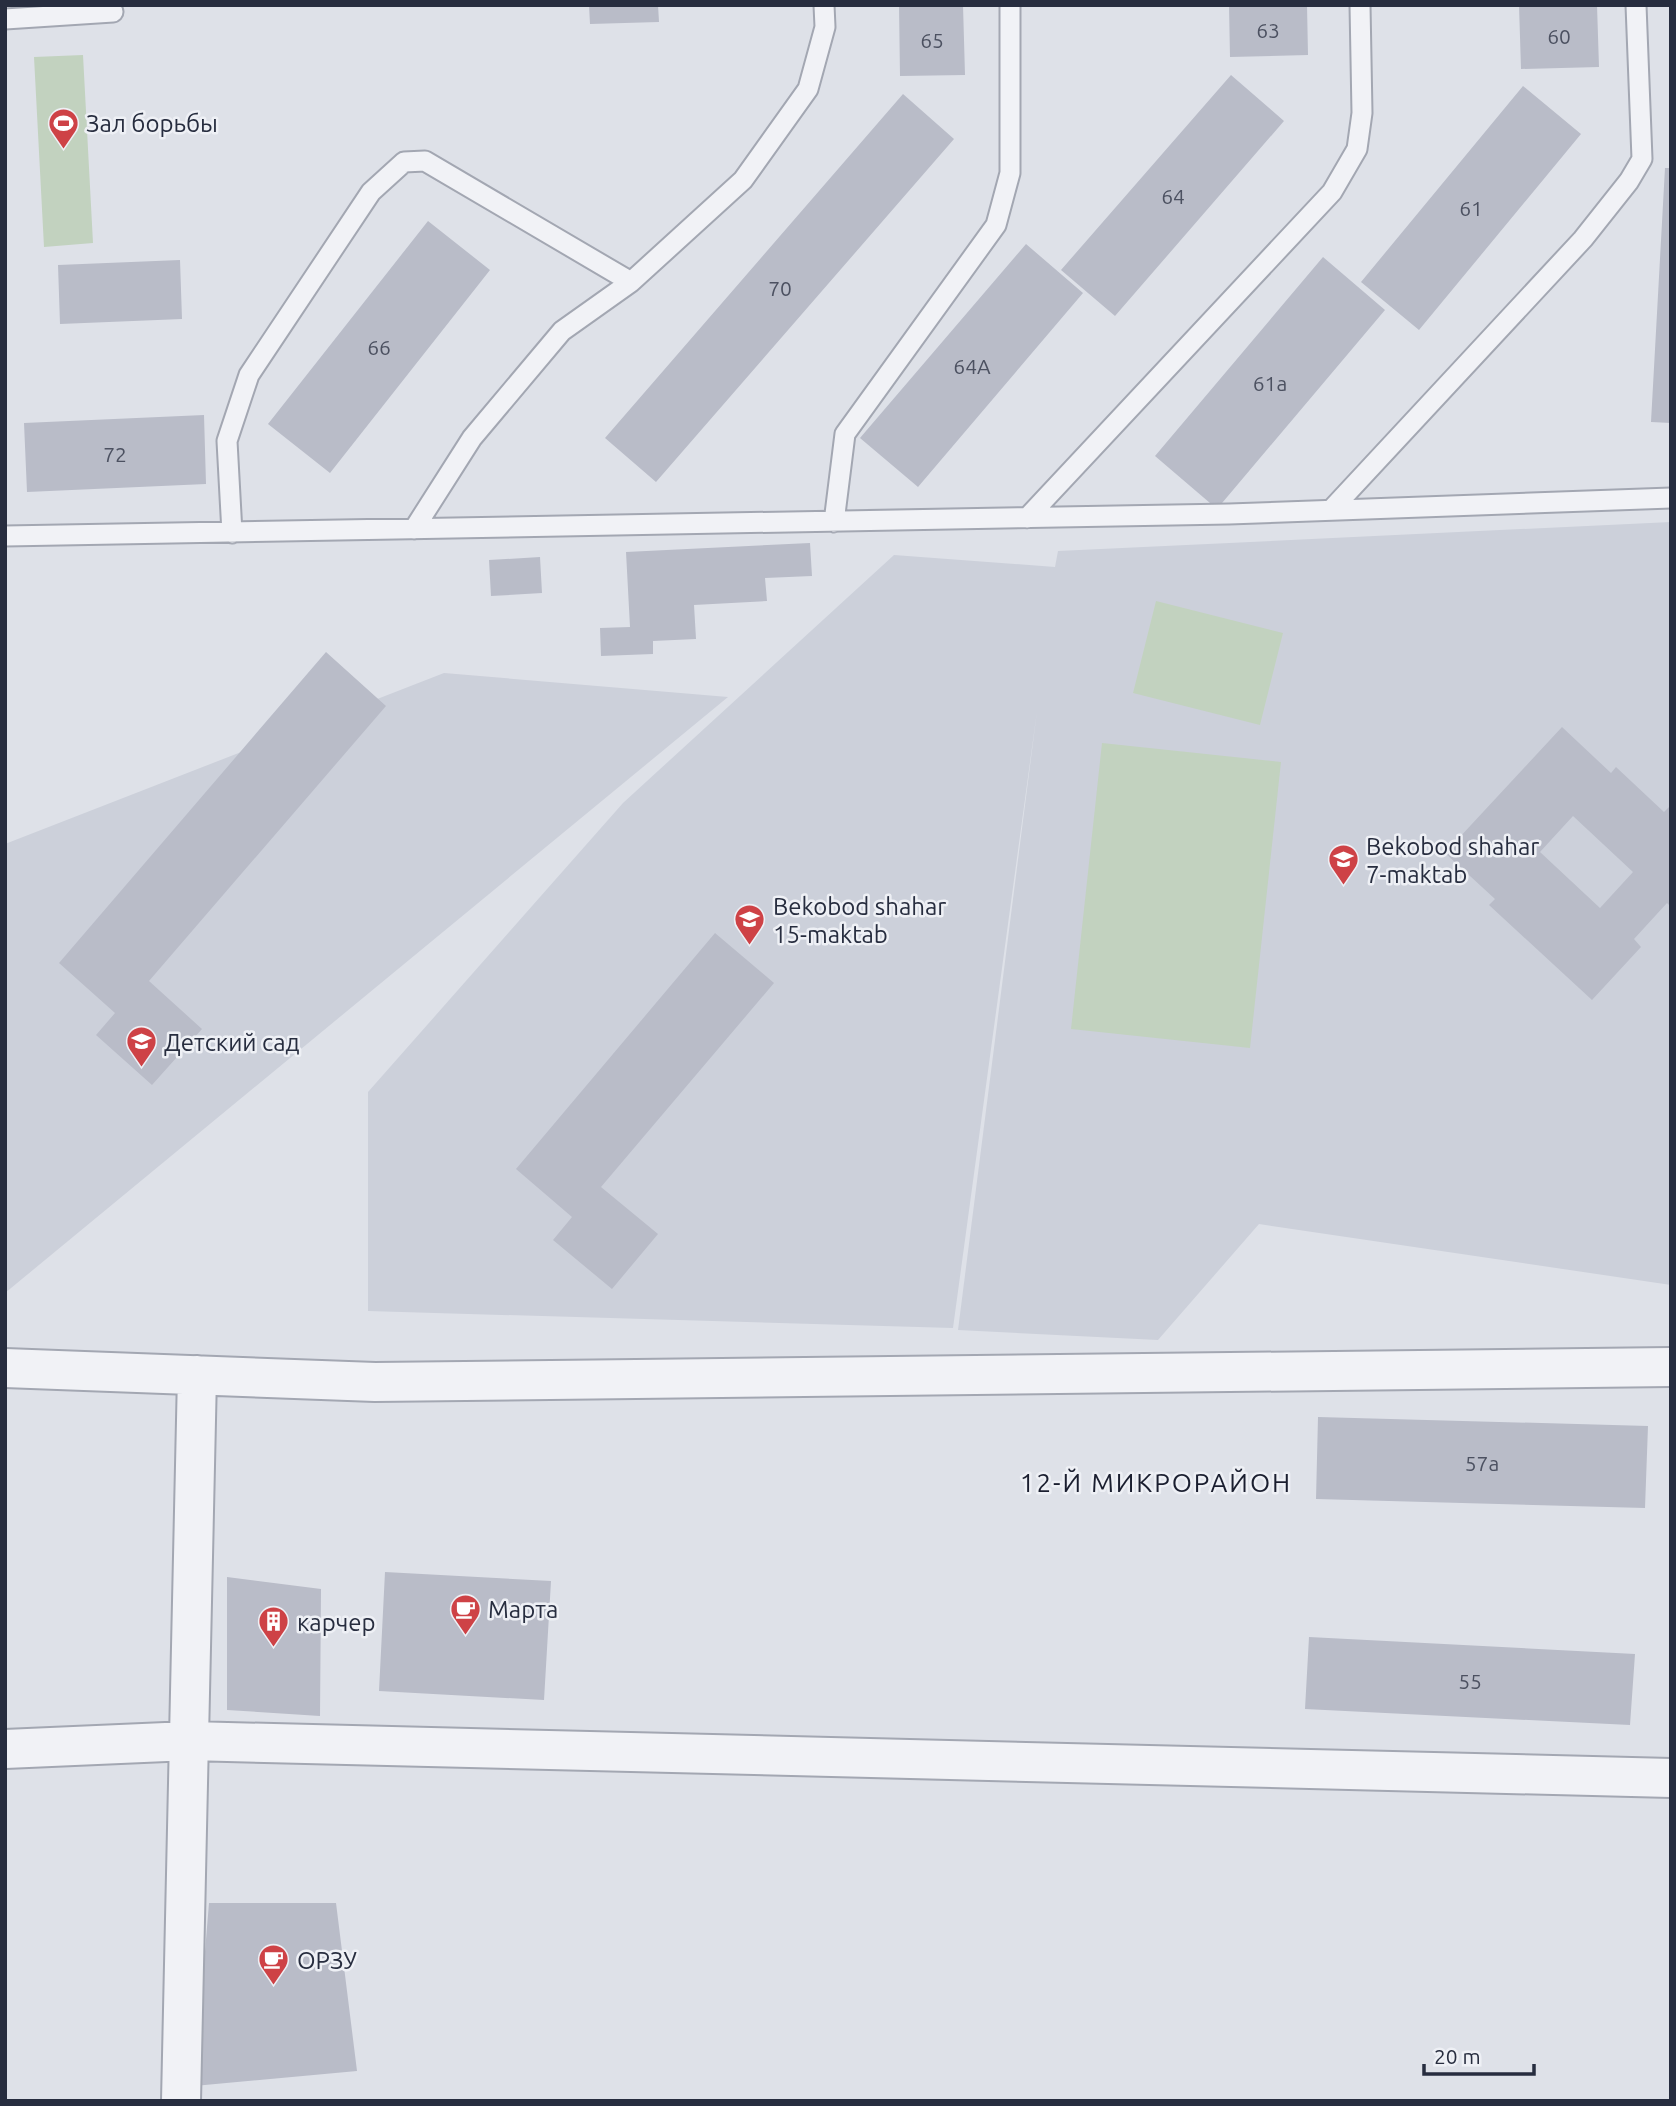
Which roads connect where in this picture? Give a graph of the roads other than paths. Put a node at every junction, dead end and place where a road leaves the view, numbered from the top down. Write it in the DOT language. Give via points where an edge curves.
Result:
graph roads {
  1 [pos="824,5"];
  2 [pos="1010,5"];
  3 [pos="1360,5"];
  4 [pos="1636,5"];
  5 [pos="113,12"];
  6 [pos="5,19"];
  7 [pos="631,282"];
  8 [pos="1671,498"];
  9 [pos="1331,510"];
  10 [pos="1027,518"];
  11 [pos="834,522"];
  12 [pos="414,529"];
  13 [pos="232,533"];
  14 [pos="5,536"];
  15 [pos="1671,1367"];
  16 [pos="5,1368"];
  17 [pos="197,1375"];
  18 [pos="189,1741"];
  19 [pos="5,1749"];
  20 [pos="1671,1778"];
  21 [pos="181,2101"];
  1 -- 7 [label="lane" via="825,27 808,89 743,180"];
  2 -- 11 [label="lane" via="1010,173 996,225 845,433"];
  3 -- 10 [label="lane" via="1362,113 1357,149 1332,192"];
  4 -- 9 [label="lane" via="1642,159 1629,181 1583,239"];
  5 -- 6 [label="lane"];
  7 -- 12 [label="lane" via="562,331 472,438"];
  7 -- 13 [label="lane" via="425,161 404,162 371,192 249,375 226,441"];
  8 -- 9 [label="lane"];
  9 -- 10 [label="lane"];
  10 -- 11 [label="lane"];
  11 -- 12 [label="lane"];
  12 -- 13 [label="lane"];
  13 -- 14 [label="lane"];
  15 -- 17 [label="street" via="375,1382"];
  16 -- 17 [label="street"];
  17 -- 18 [label="street"];
  18 -- 19 [label="street"];
  18 -- 20 [label="street"];
  18 -- 21 [label="street"];
}
